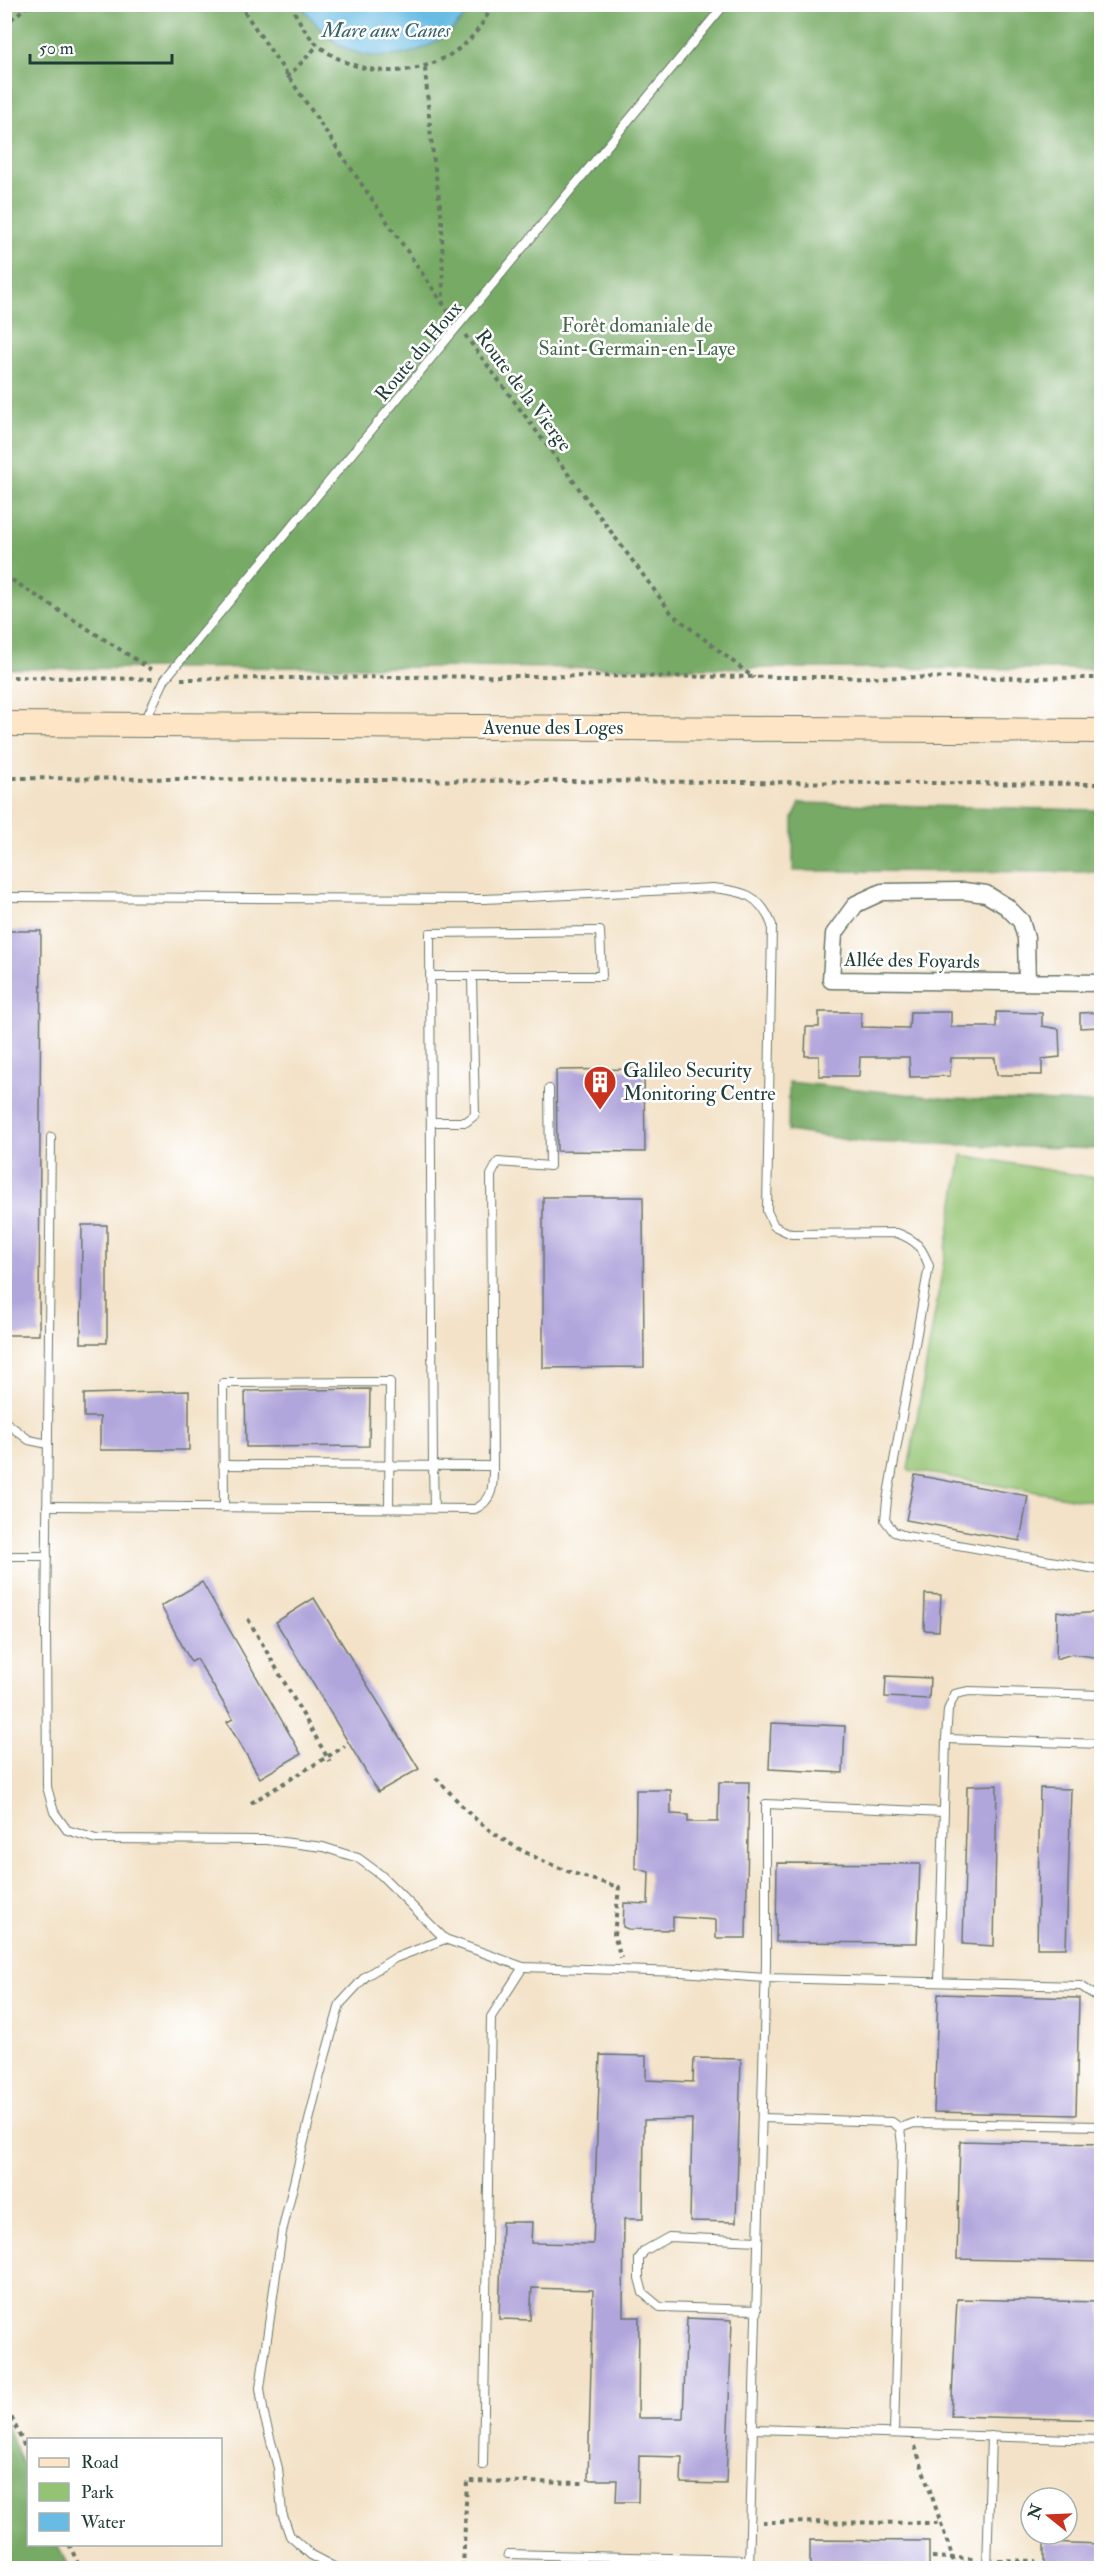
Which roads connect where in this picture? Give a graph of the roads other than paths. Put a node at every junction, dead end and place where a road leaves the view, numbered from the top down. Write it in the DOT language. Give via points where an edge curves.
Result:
graph roads {
  1 [pos="722,8"];
  2 [pos="4,724"];
  3 [pos="144,724"];
  4 [pos="1101,731"];
  5 [pos="4,897"];
  6 [pos="430,976"];
  7 [pos="472,976"];
  8 [pos="1027,982"];
  9 [pos="1101,983"];
  10 [pos="549,1089"];
  11 [pos="431,1122"];
  12 [pos="51,1137"];
  13 [pos="4,1421"];
  14 [pos="48,1444"];
  15 [pos="223,1465"];
  16 [pos="390,1465"];
  17 [pos="433,1466"];
  18 [pos="493,1466"];
  19 [pos="47,1506"];
  20 [pos="224,1506"];
  21 [pos="389,1507"];
  22 [pos="434,1508"];
  23 [pos="4,1556"];
  24 [pos="47,1556"];
  25 [pos="1101,1570"];
  26 [pos="1101,1695"];
  27 [pos="946,1739"];
  28 [pos="1101,1744"];
  29 [pos="944,1812"];
  30 [pos="445,1939"];
  31 [pos="524,1967"];
  32 [pos="765,1978"];
  33 [pos="939,1981"];
  34 [pos="1101,2008"];
  35 [pos="1101,2097"];
  36 [pos="762,2118"];
  37 [pos="1101,2126"];
  38 [pos="900,2128"];
  39 [pos="758,2241"];
  40 [pos="757,2310"];
  41 [pos="752,2429"];
  42 [pos="894,2433"];
  43 [pos="990,2436"];
  44 [pos="1101,2440"];
  45 [pos="483,2465"];
  46 [pos="508,2554"];
  47 [pos="749,2564"];
  48 [pos="336,2568"];
  49 [pos="987,2568"];
  1 -- 3 [label="lane, Route du Houx" via="165,679"];
  2 -- 3 [label="main road, Avenue des Loges"];
  3 -- 4 [label="main road, Avenue des Loges"];
  5 -- 25 [label="lane" via="484,899 713,888 754,897 772,925 767,1211 774,1226 791,1234 897,1233 913,1239 929,1266 885,1520 894,1532 906,1536"];
  6 -- 7 [label="lane"];
  6 -- 7 [label="lane" via="430,933 600,931 602,976"];
  6 -- 11 [label="lane"];
  7 -- 11 [label="lane" via="475,1115 466,1122"];
  8 -- 8 [label="street, Allée des Foyards" via="831,980 834,934 856,904 882,892 986,894 1021,921 1026,938"];
  8 -- 9 [label="street, Allée des Foyards"];
  10 -- 18 [label="lane" via="550,1166 498,1162 491,1175"];
  11 -- 17 [label="lane"];
  12 -- 14 [label="lane"];
  13 -- 14 [label="lane" via="29,1440"];
  14 -- 19 [label="lane"];
  15 -- 16 [label="lane"];
  15 -- 16 [label="lane" via="223,1383 390,1382"];
  15 -- 20 [label="lane"];
  16 -- 17 [label="lane"];
  16 -- 21 [label="lane"];
  17 -- 18 [label="lane"];
  17 -- 22 [label="lane"];
  18 -- 22 [label="lane" via="493,1490 486,1503 475,1509"];
  19 -- 20 [label="lane"];
  19 -- 24 [label="lane"];
  20 -- 21 [label="lane"];
  21 -- 22 [label="lane"];
  23 -- 24 [label="lane"];
  24 -- 30 [label="lane" via="47,1787 54,1812 68,1830 96,1839 266,1840 323,1847 358,1858 381,1875"];
  26 -- 27 [label="lane" via="969,1691 955,1694 948,1710"];
  27 -- 28 [label="lane"];
  27 -- 29 [label="lane"];
  29 -- 32 [label="lane" via="766,1804"];
  29 -- 33 [label="lane"];
  30 -- 31 [label="lane"];
  30 -- 48 [label="lane" via="394,1958 366,1976 340,2004 282,2232 260,2388 264,2415 290,2536 311,2555"];
  31 -- 32 [label="lane"];
  31 -- 45 [label="lane" via="491,2017"];
  32 -- 33 [label="lane"];
  32 -- 36 [label="lane"];
  33 -- 34 [label="lane" via="1081,1986 1096,1996"];
  35 -- 37 [label="lane"];
  36 -- 38 [label="lane" via="892,2122"];
  36 -- 39 [label="lane"];
  37 -- 38 [label="lane" via="914,2123"];
  38 -- 42 [label="lane"];
  39 -- 40 [label="lane"];
  39 -- 40 [label="lane" via="669,2237 644,2251 639,2259 643,2293 660,2307"];
  40 -- 41 [label="lane"];
  41 -- 42 [label="lane"];
  41 -- 47 [label="lane"];
  42 -- 43 [label="lane"];
  43 -- 44 [label="lane"];
  43 -- 49 [label="lane"];
  46 -- 47 [label="lane"];
}
